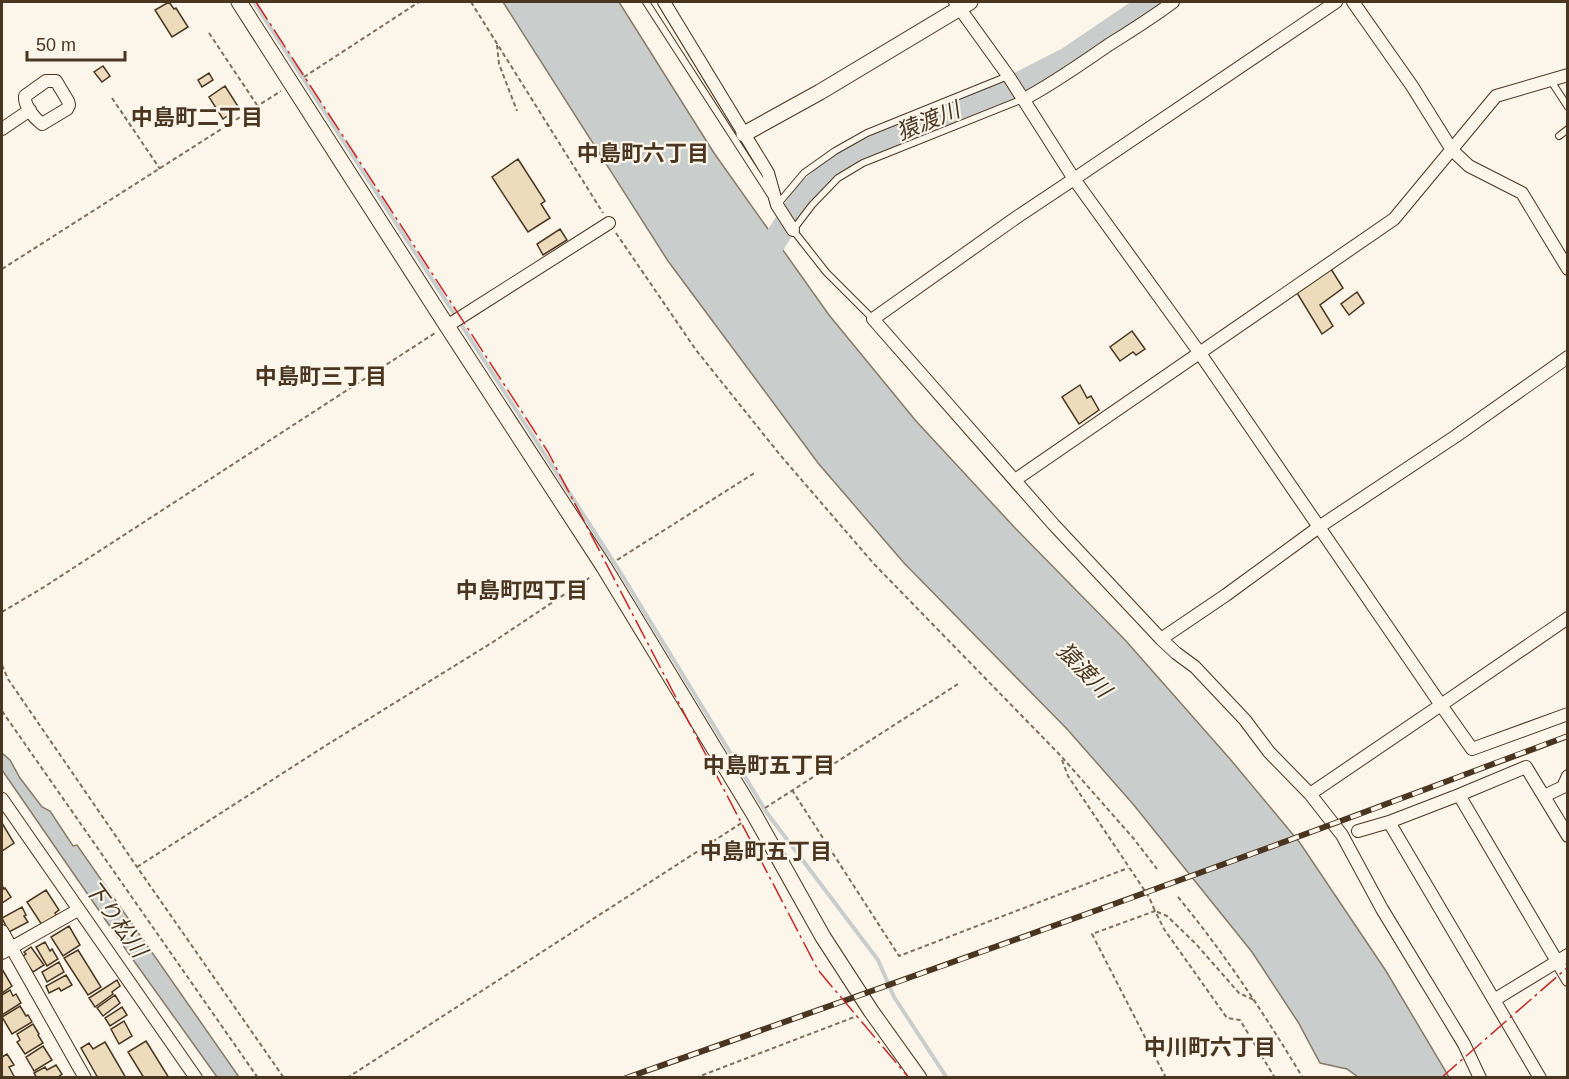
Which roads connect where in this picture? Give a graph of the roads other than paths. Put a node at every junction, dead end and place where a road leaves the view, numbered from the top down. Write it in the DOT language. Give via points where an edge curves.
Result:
graph roads {
  1 [pos="240,2"];
  2 [pos="646,2"];
  3 [pos="664,2"];
  4 [pos="1173,2"];
  5 [pos="1336,2"];
  6 [pos="1353,2"];
  7 [pos="961,4"];
  8 [pos="1568,75"];
  9 [pos="1009,76"];
  10 [pos="1551,80"];
  11 [pos="1024,99"];
  12 [pos="1568,106"];
  13 [pos="30,110"];
  14 [pos="2,129"];
  15 [pos="1568,129"];
  16 [pos="744,134"];
  17 [pos="1559,136"];
  18 [pos="1452,150"];
  19 [pos="1074,179"];
  20 [pos="777,205"];
  21 [pos="609,223"];
  22 [pos="794,230"];
  23 [pos="1568,269"];
  24 [pos="873,319"];
  25 [pos="449,324"];
  26 [pos="1200,352"];
  27 [pos="1568,357"];
  28 [pos="1015,480"];
  29 [pos="1319,527"];
  30 [pos="1568,618"];
  31 [pos="1161,639"];
  32 [pos="1441,705"];
  33 [pos="1568,714"];
  34 [pos="1568,776"];
  35 [pos="1310,794"];
  36 [pos="1459,795"];
  37 [pos="1544,796"];
  38 [pos="2,799"];
  39 [pos="1389,822"];
  40 [pos="1358,831"];
  41 [pos="1568,836"];
  42 [pos="78,910"];
  43 [pos="2,931"];
  44 [pos="7,950"];
  45 [pos="1568,956"];
  46 [pos="1556,962"];
  47 [pos="1568,980"];
  48 [pos="1494,1000"];
  49 [pos="85,1077"];
  50 [pos="196,1077"];
  51 [pos="919,1077"];
  52 [pos="1480,1077"];
  53 [pos="1540,1077"];
  1 -- 25 [label="street"];
  2 -- 20 [label="lane"];
  3 -- 16 [label="street"];
  4 -- 11 [label="street"];
  5 -- 19 [label="street"];
  6 -- 18 [label="street"];
  7 -- 9 [label="street"];
  7 -- 16 [label="street" via="820,92"];
  8 -- 10 [label="street"];
  9 -- 11 [label="street"];
  9 -- 20 [label="lane" via="867,133 804,173"];
  10 -- 12 [label="lane"];
  10 -- 18 [label="street" via="1496,96"];
  11 -- 19 [label="street"];
  11 -- 22 [label="lane" via="863,163 838,178"];
  13 -- 14 [label="street"];
  15 -- 17 [label="lane"];
  16 -- 20 [label="street" via="768,173"];
  18 -- 23 [label="street" via="1469,166 1522,193"];
  18 -- 26 [label="street" via="1394,219"];
  19 -- 24 [label="street"];
  19 -- 26 [label="street"];
  20 -- 22 [label="street"];
  21 -- 25 [label="street"];
  22 -- 24 [label="lane" via="826,272"];
  24 -- 28 [label="street"];
  25 -- 51 [label="street" via="604,567 754,814 823,937"];
  26 -- 28 [label="street"];
  26 -- 29 [label="street"];
  27 -- 29 [label="street"];
  28 -- 31 [label="street"];
  29 -- 31 [label="street"];
  29 -- 32 [label="street"];
  30 -- 32 [label="street"];
  31 -- 35 [label="street" via="1195,667"];
  32 -- 33 [label="street" via="1472,750"];
  32 -- 35 [label="street"];
  34 -- 37 [label="street" via="1563,787"];
  35 -- 52 [label="street" via="1342,835"];
  36 -- 37 [label="street" via="1526,767"];
  36 -- 39 [label="street"];
  36 -- 46 [label="street"];
  37 -- 41 [label="street"];
  38 -- 42 [label="street"];
  39 -- 40 [label="street"];
  39 -- 48 [label="street"];
  42 -- 44 [label="street"];
  42 -- 50 [label="street"];
  43 -- 44 [label="street"];
  44 -- 49 [label="street"];
  45 -- 46 [label="street"];
  46 -- 47 [label="street"];
  46 -- 48 [label="street"];
  48 -- 53 [label="street"];
}
